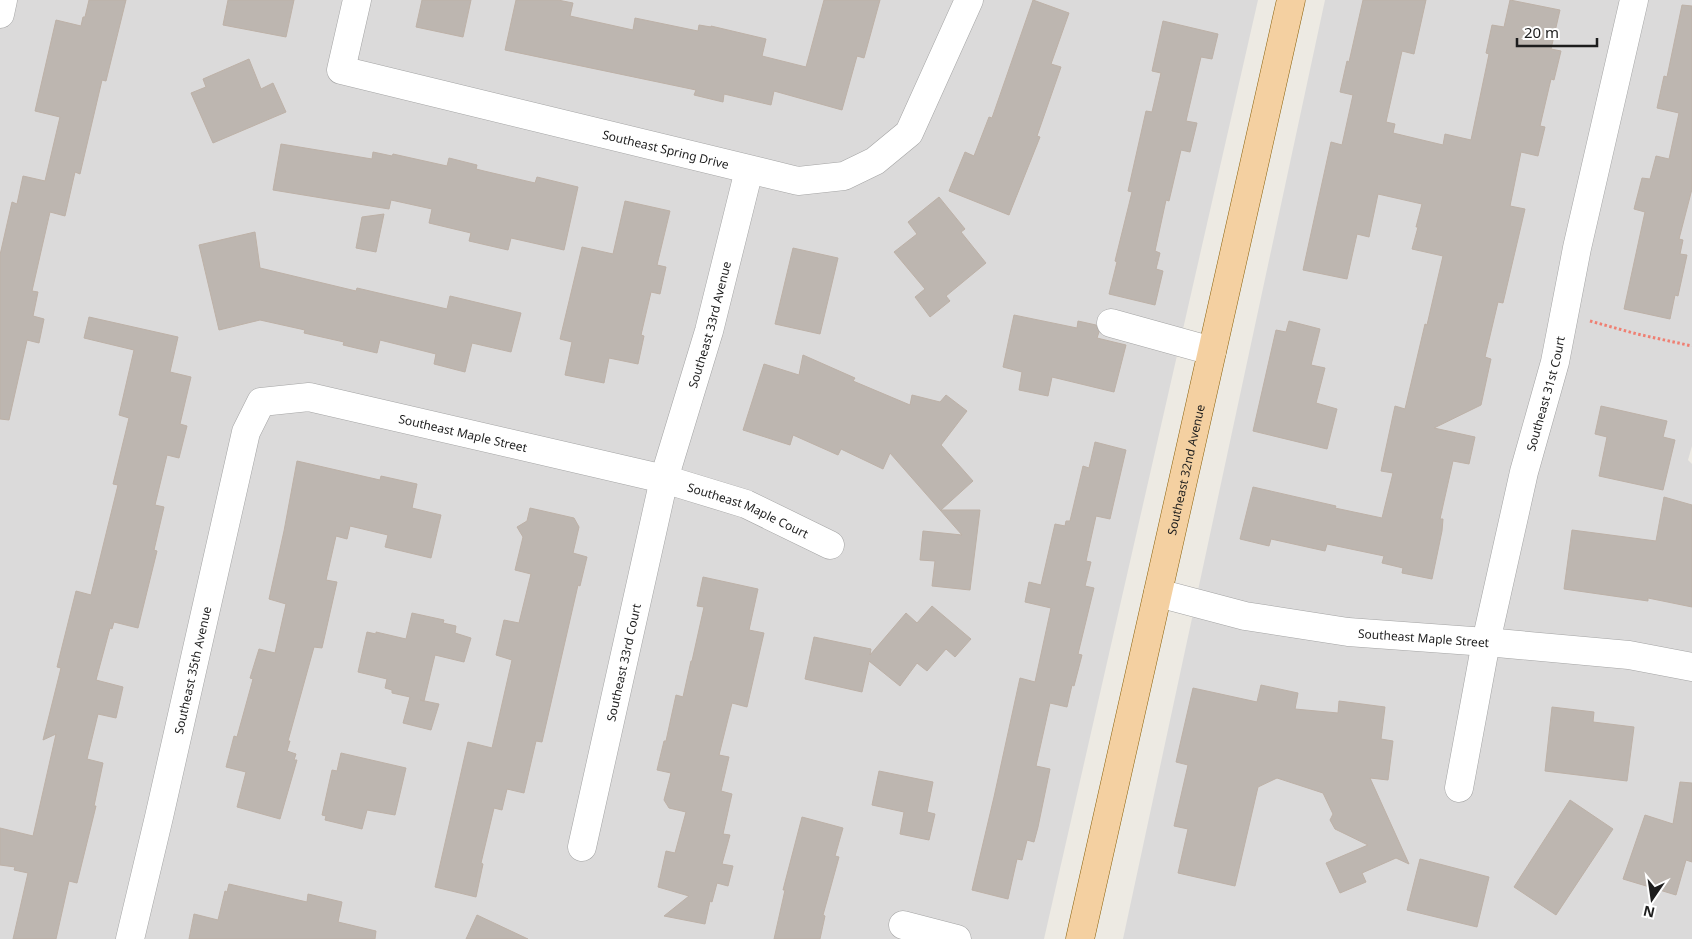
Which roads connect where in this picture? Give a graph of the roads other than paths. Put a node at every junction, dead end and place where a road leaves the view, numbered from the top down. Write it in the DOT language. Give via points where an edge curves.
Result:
graph roads {
  1 [pos="3,0"];
  2 [pos="357,0"];
  3 [pos="969,0"];
  4 [pos="1291,0"];
  5 [pos="1634,0"];
  6 [pos="0,14"];
  7 [pos="749,170"];
  8 [pos="1111,323"];
  9 [pos="1212,351"];
  10 [pos="261,402"];
  11 [pos="664,479"];
  12 [pos="830,545"];
  13 [pos="1158,593"];
  14 [pos="1486,642"];
  15 [pos="1692,667"];
  16 [pos="1459,788"];
  17 [pos="582,847"];
  18 [pos="903,925"];
  19 [pos="130,939"];
  20 [pos="957,939"];
  21 [pos="1080,939"];
  1 -- 6 [label="street"];
  2 -- 7 [label="street, Southeast Spring Drive" via="341,70"];
  3 -- 7 [label="street, Southeast Spring Drive" via="908,133 875,161 844,176 798,181"];
  4 -- 9 [label="main road, Southeast 32nd Avenue"];
  5 -- 14 [label="street, Southeast 31st Court" via="1577,248 1555,362 1524,472"];
  7 -- 11 [label="street, Southeast 33rd Avenue" via="709,331"];
  8 -- 9 [label="street"];
  9 -- 13 [label="main road, Southeast 32nd Avenue"];
  10 -- 11 [label="street, Southeast Maple Street" via="309,397"];
  10 -- 19 [label="street, Southeast 35th Avenue" via="246,432"];
  11 -- 12 [label="street, Southeast Maple Court" via="746,504"];
  11 -- 17 [label="street, Southeast 33rd Court"];
  13 -- 14 [label="street, Southeast Maple Street" via="1245,616 1348,632"];
  13 -- 21 [label="main road, Southeast 32nd Avenue"];
  14 -- 15 [label="street, Southeast Maple Street" via="1629,656"];
  14 -- 16 [label="street, Southeast 31st Court"];
  18 -- 20 [label="street"];
}
